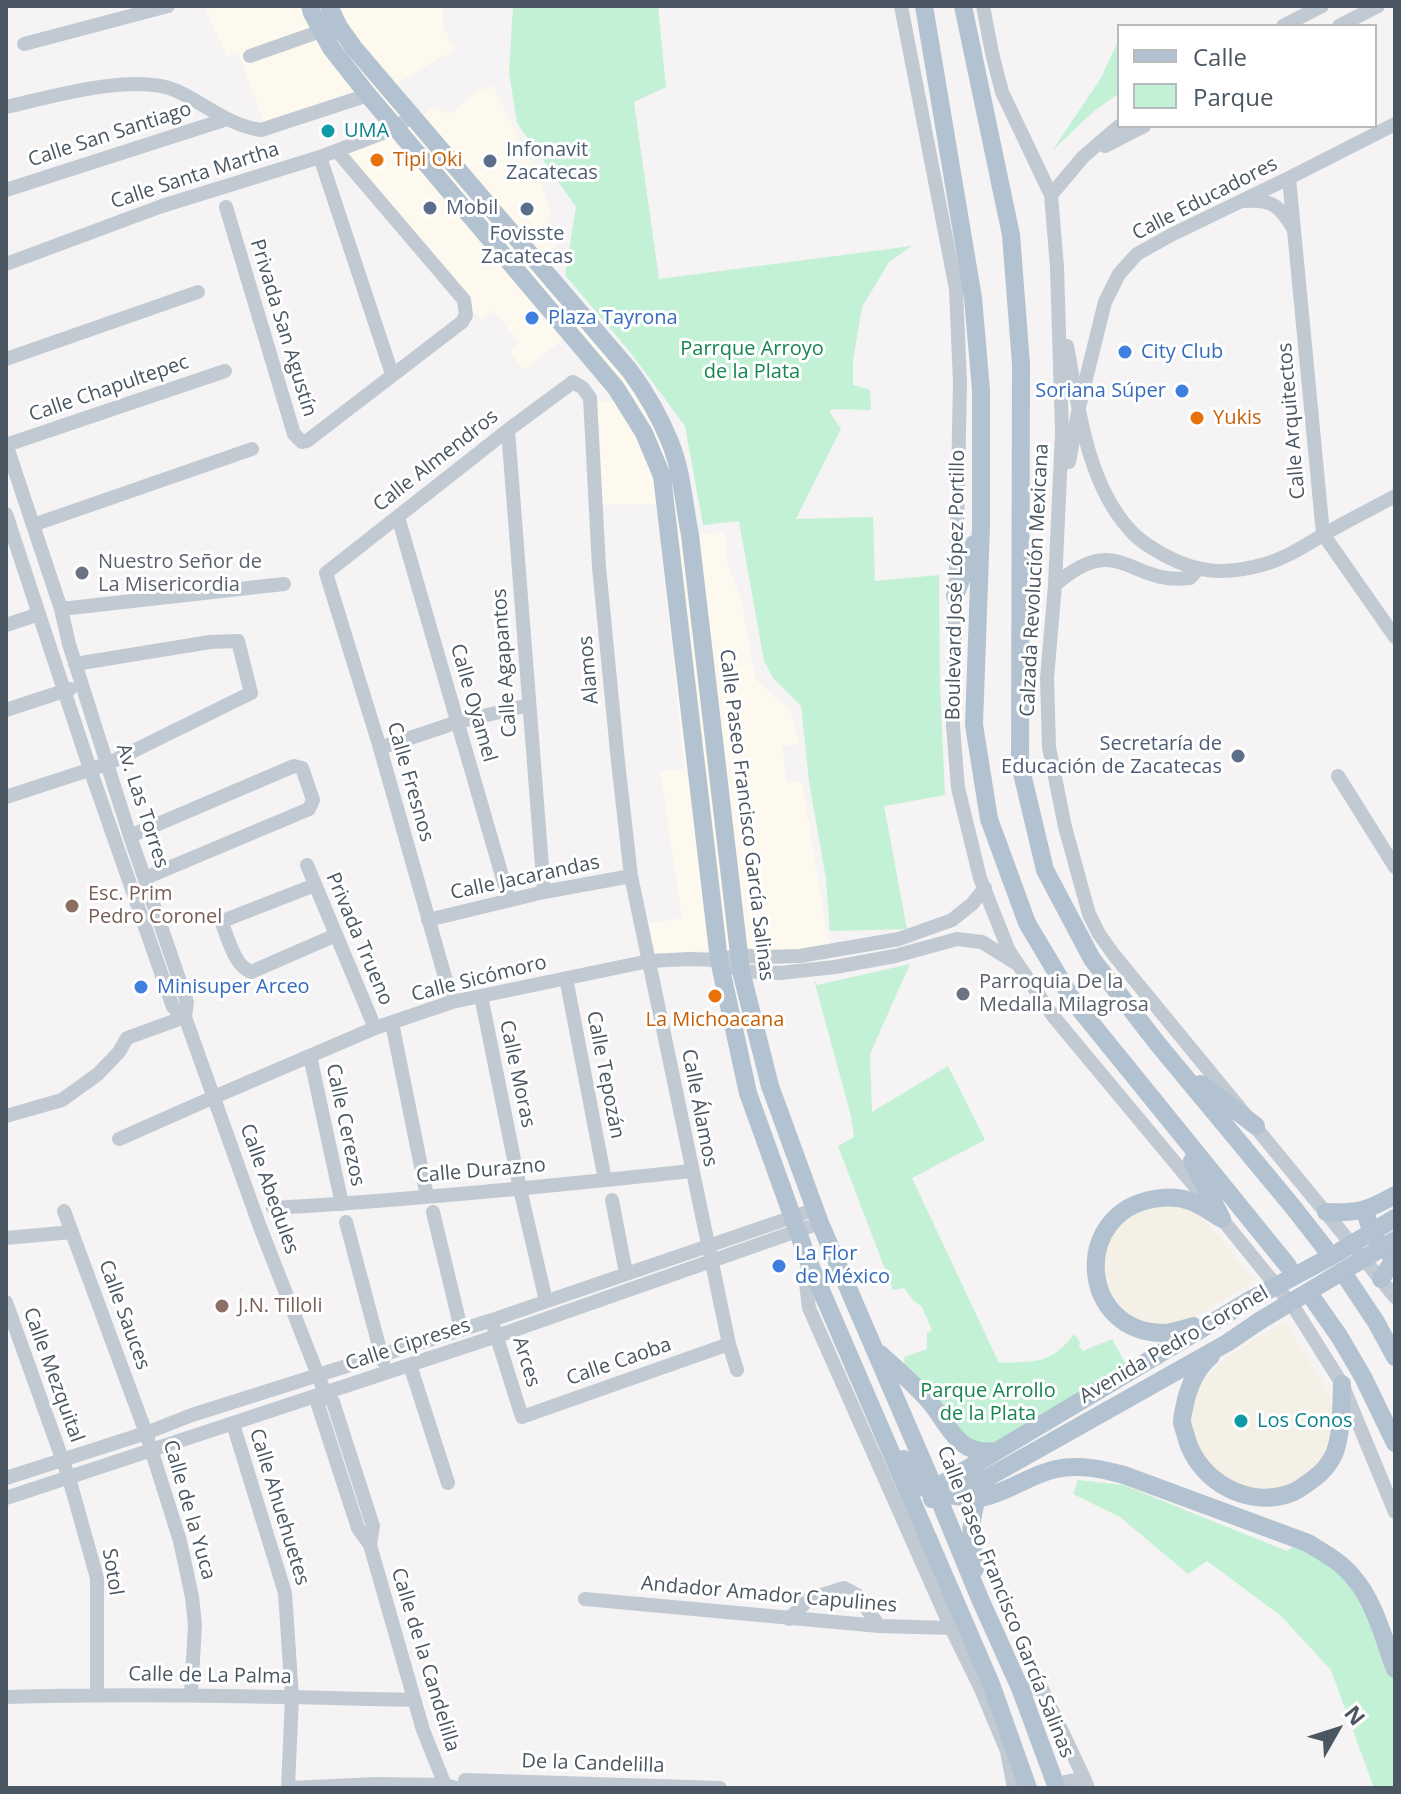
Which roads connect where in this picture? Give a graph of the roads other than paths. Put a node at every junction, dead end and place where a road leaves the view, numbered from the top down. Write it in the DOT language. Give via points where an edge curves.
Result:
graph roads {
  1 [pos="168,6"];
  2 [pos="310,6"];
  3 [pos="329,6"];
  4 [pos="901,6"];
  5 [pos="924,6"];
  6 [pos="963,6"];
  7 [pos="983,6"];
  8 [pos="1322,6"];
  9 [pos="1378,6"];
  10 [pos="1287,24"];
  11 [pos="1343,24"];
  12 [pos="321,31"];
  13 [pos="24,44"];
  14 [pos="250,56"];
  15 [pos="368,95"];
  16 [pos="6,107"];
  17 [pos="227,119"];
  18 [pos="403,122"];
  19 [pos="1395,124"];
  20 [pos="1117,128"];
  21 [pos="1140,128"];
  22 [pos="337,151"];
  23 [pos="320,157"];
  24 [pos="1083,157"];
  25 [pos="1289,178"];
  26 [pos="6,190"];
  27 [pos="1051,195"];
  28 [pos="467,196"];
  29 [pos="1242,201"];
  30 [pos="226,207"];
  31 [pos="1294,230"];
  32 [pos="6,264"];
  33 [pos="198,292"];
  34 [pos="1058,303"];
  35 [pos="6,359"];
  36 [pos="225,371"];
  37 [pos="392,374"];
  38 [pos="573,382"];
  39 [pos="1079,407"];
  40 [pos="508,430"];
  41 [pos="6,444"];
  42 [pos="252,449"];
  43 [pos="12,485"];
  44 [pos="1061,493"];
  45 [pos="1395,496"];
  46 [pos="6,514"];
  47 [pos="398,517"];
  48 [pos="33,525"];
  49 [pos="981,526"];
  50 [pos="9,533"];
  51 [pos="1323,534"];
  52 [pos="46,563"];
  53 [pos="1198,569"];
  54 [pos="24,570"];
  55 [pos="326,573"];
  56 [pos="284,584"];
  57 [pos="1055,585"];
  58 [pos="955,596"];
  59 [pos="61,609"];
  60 [pos="39,614"];
  61 [pos="6,625"];
  62 [pos="1395,637"];
  63 [pos="75,664"];
  64 [pos="82,686"];
  65 [pos="64,691"];
  66 [pos="529,705"];
  67 [pos="6,710"];
  68 [pos="458,722"];
  69 [pos="380,748"];
  70 [pos="107,764"];
  71 [pos="90,769"];
  72 [pos="1338,776"];
  73 [pos="6,797"];
  74 [pos="130,836"];
  75 [pos="307,865"];
  76 [pos="1395,867"];
  77 [pos="631,876"];
  78 [pos="145,878"];
  79 [pos="315,885"];
  80 [pos="985,888"];
  81 [pos="544,892"];
  82 [pos="509,900"];
  83 [pos="428,920"];
  84 [pos="336,935"];
  85 [pos="833,951"];
  86 [pos="719,960"];
  87 [pos="649,961"];
  88 [pos="740,963"];
  89 [pos="1017,964"];
  90 [pos="835,967"];
  91 [pos="566,978"];
  92 [pos="481,996"];
  93 [pos="452,1002"];
  94 [pos="185,1017"];
  95 [pos="392,1023"];
  96 [pos="375,1028"];
  97 [pos="1157,1043"];
  98 [pos="310,1056"];
  99 [pos="214,1097"];
  100 [pos="6,1116"];
  101 [pos="1256,1126"];
  102 [pos="1175,1127"];
  103 [pos="119,1139"];
  104 [pos="691,1171"];
  105 [pos="605,1180"];
  106 [pos="520,1189"];
  107 [pos="1395,1195"];
  108 [pos="427,1196"];
  109 [pos="612,1200"];
  110 [pos="342,1204"];
  111 [pos="273,1208"];
  112 [pos="1365,1210"];
  113 [pos="64,1211"];
  114 [pos="433,1212"];
  115 [pos="1326,1212"];
  116 [pos="818,1216"];
  117 [pos="1395,1218"];
  118 [pos="1222,1219"];
  119 [pos="346,1222"];
  120 [pos="795,1225"];
  121 [pos="72,1232"];
  122 [pos="6,1238"];
  123 [pos="1395,1240"];
  124 [pos="708,1247"];
  125 [pos="1325,1248"];
  126 [pos="1395,1258"];
  127 [pos="808,1260"];
  128 [pos="712,1263"];
  129 [pos="1288,1266"];
  130 [pos="626,1273"];
  131 [pos="1381,1279"];
  132 [pos="1348,1280"];
  133 [pos="1395,1297"];
  134 [pos="1313,1299"];
  135 [pos="546,1301"];
  136 [pos="6,1302"];
  137 [pos="1218,1318"];
  138 [pos="492,1320"];
  139 [pos="461,1329"];
  140 [pos="497,1336"];
  141 [pos="844,1342"];
  142 [pos="1227,1343"];
  143 [pos="729,1344"];
  144 [pos="875,1349"];
  145 [pos="381,1354"];
  146 [pos="1395,1357"];
  147 [pos="410,1365"];
  148 [pos="737,1370"];
  149 [pos="386,1373"];
  150 [pos="318,1375"];
  151 [pos="1342,1384"];
  152 [pos="325,1393"];
  153 [pos="522,1417"];
  154 [pos="233,1424"];
  155 [pos="146,1433"];
  156 [pos="1395,1443"];
  157 [pos="152,1451"];
  158 [pos="999,1451"];
  159 [pos="62,1460"];
  160 [pos="6,1478"];
  161 [pos="69,1478"];
  162 [pos="989,1478"];
  163 [pos="448,1483"];
  164 [pos="946,1494"];
  165 [pos="6,1498"];
  166 [pos="977,1498"];
  167 [pos="1395,1512"];
  168 [pos="922,1528"];
  169 [pos="585,1599"];
  170 [pos="980,1599"];
  171 [pos="789,1619"];
  172 [pos="879,1626"];
  173 [pos="951,1628"];
  174 [pos="1395,1669"];
  175 [pos="986,1686"];
  176 [pos="1020,1688"];
  177 [pos="97,1694"];
  178 [pos="191,1694"];
  179 [pos="6,1697"];
  180 [pos="292,1697"];
  181 [pos="414,1700"];
  182 [pos="1086,1783"];
  183 [pos="375,1786"];
  184 [pos="458,1786"];
  185 [pos="1056,1786"];
  186 [pos="290,1788"];
  187 [pos="720,1788"];
  188 [pos="1014,1788"];
  189 [pos="1028,1788"];
  1 -- 13 [label="street"];
  2 -- 12 [label="main road"];
  3 -- 18 [label="main road, Calle Paseo Francisco García Salinas"];
  4 -- 58 [label="street" via="956,289 960,383"];
  5 -- 49 [label="main road, Boulevard José López Portillo" via="973,298 981,390"];
  6 -- 97 [label="main road" via="1011,235 1021,364 1020,765 1045,870 1092,959"];
  7 -- 27 [label="street, Calzada Revolución Mexicana" via="1002,92"];
  8 -- 10 [label="street"];
  9 -- 11 [label="street"];
  12 -- 14 [label="street"];
  12 -- 15 [label="main road"];
  15 -- 17 [label="street" via="261,130"];
  15 -- 18 [label="main road"];
  16 -- 17 [label="street" via="129,83 154,84"];
  17 -- 26 [label="street, Calle San Santiago"];
  18 -- 22 [label="street, Calle Santa Martha"];
  18 -- 28 [label="main road, Calle Paseo Francisco García Salinas"];
  19 -- 25 [label="street, Calle Educadores"];
  20 -- 24 [label="street"];
  21 -- 24 [label="street"];
  22 -- 23 [label="street, Calle Santa Martha"];
  22 -- 37 [label="street, Privada San Agustín" via="464,300 462,322"];
  23 -- 32 [label="street, Calle Santa Martha" via="162,206"];
  23 -- 37 [label="street"];
  24 -- 27 [label="street"];
  25 -- 29 [label="street, Calle Educadores"];
  25 -- 31 [label="street, Calle Arquitectos"];
  27 -- 34 [label="street, Calzada Revolución Mexicana"];
  28 -- 86 [label="main road, Calle Paseo Francisco García Salinas" via="616,388 662,476"];
  28 -- 88 [label="main road, Calle Paseo Francisco García Salinas" via="630,371 671,444 690,535"];
  29 -- 31 [label="street" via="1274,204"];
  29 -- 39 [label="street, Calle Educadores" via="1137,254 1119,274 1105,302"];
  30 -- 37 [label="street, Privada San Agustín" via="294,434 307,441"];
  31 -- 51 [label="street, Calle Arquitectos"];
  33 -- 35 [label="street"];
  34 -- 39 [label="street"];
  34 -- 44 [label="street, Calzada Revolución Mexicana"];
  36 -- 41 [label="street, Calle Chapultepec"];
  38 -- 40 [label="street, Calle Almendros"];
  38 -- 77 [label="street, Alamos" via="590,398 599,567"];
  39 -- 44 [label="street, Calle Educadores"];
  39 -- 53 [label="street" via="1092,460 1116,513 1150,547"];
  40 -- 47 [label="street, Calle Almendros"];
  40 -- 66 [label="street, Calle Agapantos"];
  41 -- 43 [label="street, Av. Las Torres"];
  42 -- 48 [label="street"];
  43 -- 48 [label="street, Av. Las Torres"];
  44 -- 57 [label="street, Calzada Revolución Mexicana"];
  45 -- 51 [label="street"];
  46 -- 50 [label="street, Av. Las Torres"];
  47 -- 55 [label="street, Calle Almendros"];
  47 -- 68 [label="street, Calle Oyamel"];
  48 -- 52 [label="street, Av. Las Torres"];
  49 -- 58 [label="main road"];
  49 -- 102 [label="main road, Boulevard José López Portillo" via="974,725 989,819 1027,923 1066,989"];
  50 -- 54 [label="street, Av. Las Torres"];
  51 -- 53 [label="street" via="1267,564 1233,572"];
  51 -- 62 [label="street, Calle Arquitectos"];
  52 -- 54 [label="street"];
  52 -- 59 [label="street, Av. Las Torres"];
  53 -- 57 [label="street" via="1190,578 1175,580 1116,560 1093,561"];
  54 -- 60 [label="street, Av. Las Torres"];
  55 -- 69 [label="street, Calle Fresnos"];
  56 -- 59 [label="street"];
  57 -- 101 [label="street, Calzada Revolución Mexicana" via="1047,678 1049,747 1089,914 1114,955"];
  58 -- 80 [label="street" via="953,726 958,788"];
  59 -- 63 [label="street, Av. Las Torres"];
  60 -- 61 [label="street"];
  60 -- 65 [label="street, Av. Las Torres"];
  63 -- 64 [label="street, Av. Las Torres"];
  63 -- 70 [label="street" via="238,641 251,693"];
  64 -- 65 [label="street"];
  64 -- 70 [label="street, Av. Las Torres"];
  65 -- 67 [label="street"];
  65 -- 71 [label="street, Av. Las Torres"];
  66 -- 68 [label="street"];
  66 -- 81 [label="street, Calle Agapantos"];
  68 -- 69 [label="street"];
  68 -- 82 [label="street, Calle Oyamel"];
  69 -- 83 [label="street, Calle Fresnos"];
  70 -- 71 [label="street"];
  70 -- 74 [label="street, Av. Las Torres"];
  71 -- 73 [label="street"];
  71 -- 94 [label="street, Av. Las Torres" via="173,1007"];
  72 -- 76 [label="street"];
  74 -- 78 [label="street, Av. Las Torres"];
  74 -- 78 [label="street" via="294,766 302,768 313,800 309,809"];
  75 -- 79 [label="street, Privada Trueno"];
  77 -- 81 [label="street, Calle Jacarandas"];
  77 -- 87 [label="street, Alamos"];
  78 -- 94 [label="street, Av. Las Torres" via="187,1002"];
  79 -- 84 [label="street, Privada Trueno"];
  79 -- 84 [label="street" via="225,920 223,926 240,965 251,972"];
  80 -- 85 [label="street" via="952,920 899,939"];
  80 -- 89 [label="street"];
  81 -- 82 [label="street, Calle Jacarandas"];
  82 -- 83 [label="street, Calle Jacarandas"];
  83 -- 93 [label="street, Calle Fresnos"];
  84 -- 96 [label="street, Privada Trueno"];
  85 -- 88 [label="street"];
  85 -- 90 [label="street"];
  86 -- 87 [label="street, Calle Sicómoro"];
  86 -- 88 [label="street"];
  86 -- 120 [label="main road, Calle Paseo Francisco García Salinas" via="748,1093"];
  87 -- 91 [label="street, Calle Sicómoro"];
  87 -- 104 [label="street, Calle Álamos"];
  88 -- 90 [label="street" via="780,973"];
  88 -- 116 [label="main road, Calle Paseo Francisco García Salinas" via="770,1086"];
  89 -- 90 [label="street" via="982,942 957,939"];
  89 -- 118 [label="street" via="1053,1016"];
  91 -- 92 [label="street, Calle Sicómoro"];
  91 -- 105 [label="street, Calle Tepozán"];
  92 -- 93 [label="street, Calle Sicómoro"];
  92 -- 106 [label="street, Calle Moras"];
  93 -- 95 [label="street, Calle Sicómoro"];
  94 -- 99 [label="street, Calle Abedules"];
  94 -- 100 [label="street" via="127,1038 98,1074 62,1100"];
  95 -- 96 [label="street, Calle Sicómoro"];
  95 -- 108 [label="street"];
  96 -- 98 [label="street, Calle Sicómoro"];
  97 -- 101 [label="main road"];
  97 -- 125 [label="main road"];
  98 -- 99 [label="street, Calle Sicómoro"];
  98 -- 110 [label="street, Calle Cerezos"];
  99 -- 103 [label="street, Calle Sicómoro"];
  99 -- 150 [label="street, Calle Abedules"];
  101 -- 115 [label="street, Calzada Revolución Mexicana"];
  102 -- 118 [label="main road"];
  102 -- 129 [label="main road, Boulevard José López Portillo"];
  104 -- 105 [label="street, Calle Durazno"];
  104 -- 124 [label="street, Calle Álamos"];
  105 -- 106 [label="street, Calle Durazno"];
  106 -- 108 [label="street, Calle Durazno"];
  106 -- 135 [label="street, Calle Moras"];
  107 -- 112 [label="main road"];
  108 -- 110 [label="street, Calle Durazno"];
  109 -- 130 [label="street"];
  110 -- 111 [label="street, Calle Durazno"];
  112 -- 115 [label="main road"];
  112 -- 126 [label="main road" via="1370,1231"];
  113 -- 121 [label="street, Calle Sauces"];
  114 -- 139 [label="street"];
  115 -- 131 [label="street, Calzada Revolución Mexicana"];
  116 -- 120 [label="street, Calle Cipreses"];
  116 -- 144 [label="main road, Calle Paseo Francisco García Salinas"];
  117 -- 137 [label="main road, Avenida Pedro Coronel, bridge"];
  118 -- 137 [label="main road" via="1189,1200 1138,1202 1107,1228 1095,1257 1104,1300 1131,1325 1162,1333"];
  118 -- 151 [label="street" via="1295,1309"];
  119 -- 145 [label="street"];
  120 -- 124 [label="street, Calle Cipreses"];
  120 -- 127 [label="main road, Calle Paseo Francisco García Salinas"];
  120 -- 128 [label="street, Calle Cipreses"];
  121 -- 122 [label="street"];
  121 -- 155 [label="street, Calle Sauces"];
  123 -- 142 [label="main road, Avenida Pedro Coronel, bridge"];
  124 -- 128 [label="street, Calle Álamos"];
  124 -- 130 [label="street, Calle Cipreses"];
  126 -- 131 [label="main road"];
  127 -- 141 [label="main road, Calle Paseo Francisco García Salinas"];
  127 -- 173 [label="street" via="809,1308"];
  128 -- 140 [label="street, Calle Cipreses"];
  128 -- 143 [label="street, Calle Álamos"];
  130 -- 135 [label="street, Calle Cipreses"];
  131 -- 133 [label="street, Calzada Revolución Mexicana"];
  132 -- 146 [label="main road"];
  134 -- 156 [label="main road" via="1363,1377"];
  135 -- 138 [label="street, Calle Cipreses"];
  136 -- 159 [label="street, Calle Mezquital"];
  137 -- 158 [label="main road, Avenida Pedro Coronel"];
  138 -- 139 [label="street, Calle Cipreses"];
  138 -- 140 [label="street, Arces"];
  139 -- 145 [label="street, Calle Cipreses"];
  140 -- 147 [label="street, Calle Cipreses"];
  140 -- 153 [label="street, Arces"];
  141 -- 164 [label="main road" via="870,1383 915,1479 922,1488"];
  141 -- 168 [label="main road, Calle Paseo Francisco García Salinas"];
  142 -- 151 [label="main road" via="1201,1364 1188,1388 1182,1422 1202,1469 1246,1496 1291,1493 1327,1466 1338,1442"];
  142 -- 162 [label="main road, Avenida Pedro Coronel"];
  143 -- 148 [label="street, Calle Álamos"];
  143 -- 153 [label="street, Calle Caoba"];
  144 -- 158 [label="main road" via="932,1404 959,1441 985,1453"];
  144 -- 164 [label="main road, Calle Paseo Francisco García Salinas"];
  145 -- 149 [label="street"];
  145 -- 150 [label="street, Calle Cipreses"];
  147 -- 149 [label="street, Calle Cipreses"];
  147 -- 163 [label="street"];
  149 -- 152 [label="street, Calle Cipreses"];
  150 -- 152 [label="street"];
  150 -- 155 [label="street, Calle Cipreses"];
  151 -- 167 [label="street"];
  152 -- 154 [label="street, Calle Cipreses"];
  152 -- 181 [label="street, Calle de la Candelilla" via="333,1402 373,1526 370,1545"];
  154 -- 157 [label="street, Calle Cipreses"];
  154 -- 180 [label="street, Calle Ahuehuetes" via="285,1593"];
  155 -- 157 [label="street, Calle de la Yuca"];
  155 -- 159 [label="street, Calle Cipreses"];
  157 -- 161 [label="street, Calle Cipreses"];
  157 -- 178 [label="street, Calle de la Yuca" via="192,1597"];
  158 -- 164 [label="main road, Avenida Pedro Coronel" via="945,1482"];
  159 -- 160 [label="street, Calle Cipreses"];
  159 -- 161 [label="street, Sotol"];
  161 -- 165 [label="street, Calle Cipreses"];
  161 -- 177 [label="street, Sotol" via="97,1578"];
  162 -- 164 [label="main road, Avenida Pedro Coronel"];
  162 -- 166 [label="main road"];
  164 -- 166 [label="main road"];
  164 -- 168 [label="main road" via="928,1505"];
  164 -- 170 [label="main road, Calle Paseo Francisco García Salinas"];
  166 -- 170 [label="main road" via="970,1536"];
  166 -- 174 [label="main road" via="1055,1469 1104,1470 1308,1543 1355,1578"];
  168 -- 175 [label="main road, Calle Paseo Francisco García Salinas"];
  169 -- 171 [label="street, Andador Amador Capulines"];
  170 -- 176 [label="main road, Calle Paseo Francisco García Salinas"];
  171 -- 172 [label="street, Andador Amador Capulines"];
  171 -- 172 [label="street" via="809,1599 844,1588 857,1595"];
  172 -- 173 [label="street, Andador Amador Capulines"];
  173 -- 175 [label="street"];
  175 -- 188 [label="street"];
  175 -- 189 [label="main road, Calle Paseo Francisco García Salinas"];
  176 -- 182 [label="street" via="1042,1689"];
  176 -- 185 [label="main road, Calle Paseo Francisco García Salinas"];
  177 -- 178 [label="street, Calle de La Palma"];
  177 -- 179 [label="street, Calle de La Palma"];
  178 -- 180 [label="street, Calle de La Palma"];
  180 -- 181 [label="street, Calle de La Palma"];
  180 -- 186 [label="street, Calle Ahuehuetes"];
  181 -- 184 [label="street, Calle de la Candelilla" via="423,1730"];
  182 -- 185 [label="street"];
  183 -- 184 [label="street, De la Candelilla"];
  183 -- 186 [label="street, De la Candelilla"];
  184 -- 187 [label="street, De la Candelilla"];
}
